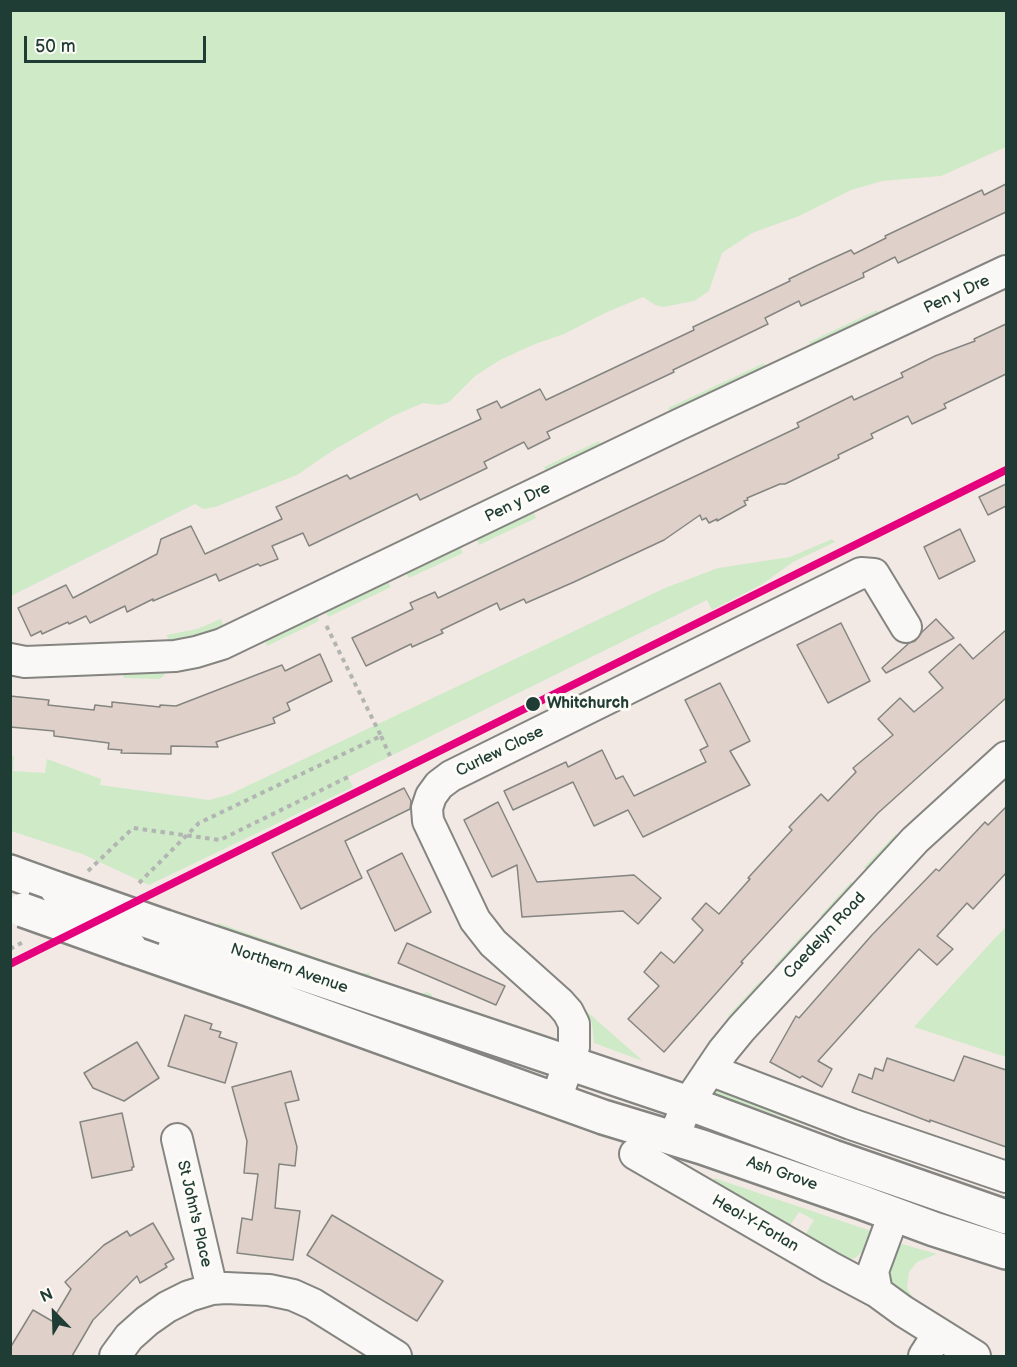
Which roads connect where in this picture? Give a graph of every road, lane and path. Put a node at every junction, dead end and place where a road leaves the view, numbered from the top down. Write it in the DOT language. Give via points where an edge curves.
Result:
graph roads {
  1 [pos="1006,271"];
  2 [pos="324,622"];
  3 [pos="906,627"];
  4 [pos="10,659"];
  5 [pos="381,736"];
  6 [pos="390,756"];
  7 [pos="1006,757"];
  8 [pos="348,777"];
  9 [pos="186,836"];
  10 [pos="10,872"];
  11 [pos="86,874"];
  12 [pos="139,883"];
  13 [pos="20,919"];
  14 [pos="10,949"];
  15 [pos="569,1064"];
  16 [pos="710,1070"];
  17 [pos="555,1100"];
  18 [pos="687,1103"];
  19 [pos="673,1138"];
  20 [pos="177,1139"];
  21 [pos="635,1154"];
  22 [pos="1006,1176"];
  23 [pos="894,1214"];
  24 [pos="1006,1217"];
  25 [pos="1006,1252"];
  26 [pos="212,1289"];
  27 [pos="877,1292"];
  28 [pos="931,1345"];
  29 [pos="115,1356"];
  30 [pos="396,1356"];
  31 [pos="975,1356"];
  1 -- 4 [label="street, Pen y Dre" via="222,644 175,656 25,662"];
  2 -- 5 [label="path"];
  3 -- 15 [label="street, Curlew Close" via="874,574 861,573 439,785 427,808 428,821 475,920 488,938 570,1016 575,1038"];
  5 -- 6 [label="path"];
  5 -- 9 [label="path" via="199,823"];
  7 -- 16 [label="street, Caedelyn Road" via="885,871 741,1029"];
  8 -- 9 [label="path" via="220,840"];
  9 -- 11 [label="path" via="133,828"];
  9 -- 12 [label="path"];
  10 -- 15 [label="highway, Northern Avenue, bridge"];
  13 -- 14 [label="path"];
  13 -- 17 [label="highway, Northern Avenue, bridge" via="130,948"];
  15 -- 17 [label="street, Curlew Close"];
  15 -- 18 [label="highway, Ash Grove"];
  16 -- 18 [label="street, Caedelyn Road"];
  16 -- 22 [label="street" via="851,1124"];
  17 -- 19 [label="highway, Ash Grove"];
  18 -- 19 [label="street, Caedelyn Road"];
  18 -- 24 [label="highway, Ash Grove"];
  19 -- 23 [label="highway, Ash Grove"];
  20 -- 26 [label="street, St John's Place"];
  21 -- 27 [label="street, Heol-Y-Forlan"];
  23 -- 25 [label="highway, Ash Grove"];
  23 -- 27 [label="street" via="873,1271"];
  26 -- 29 [label="street" via="189,1296 147,1321"];
  26 -- 30 [label="street" via="242,1288 293,1295"];
  27 -- 28 [label="street, Heol-Y-Forlan"];
  28 -- 31 [label="street, Heol-Y-Forlan"];
}
